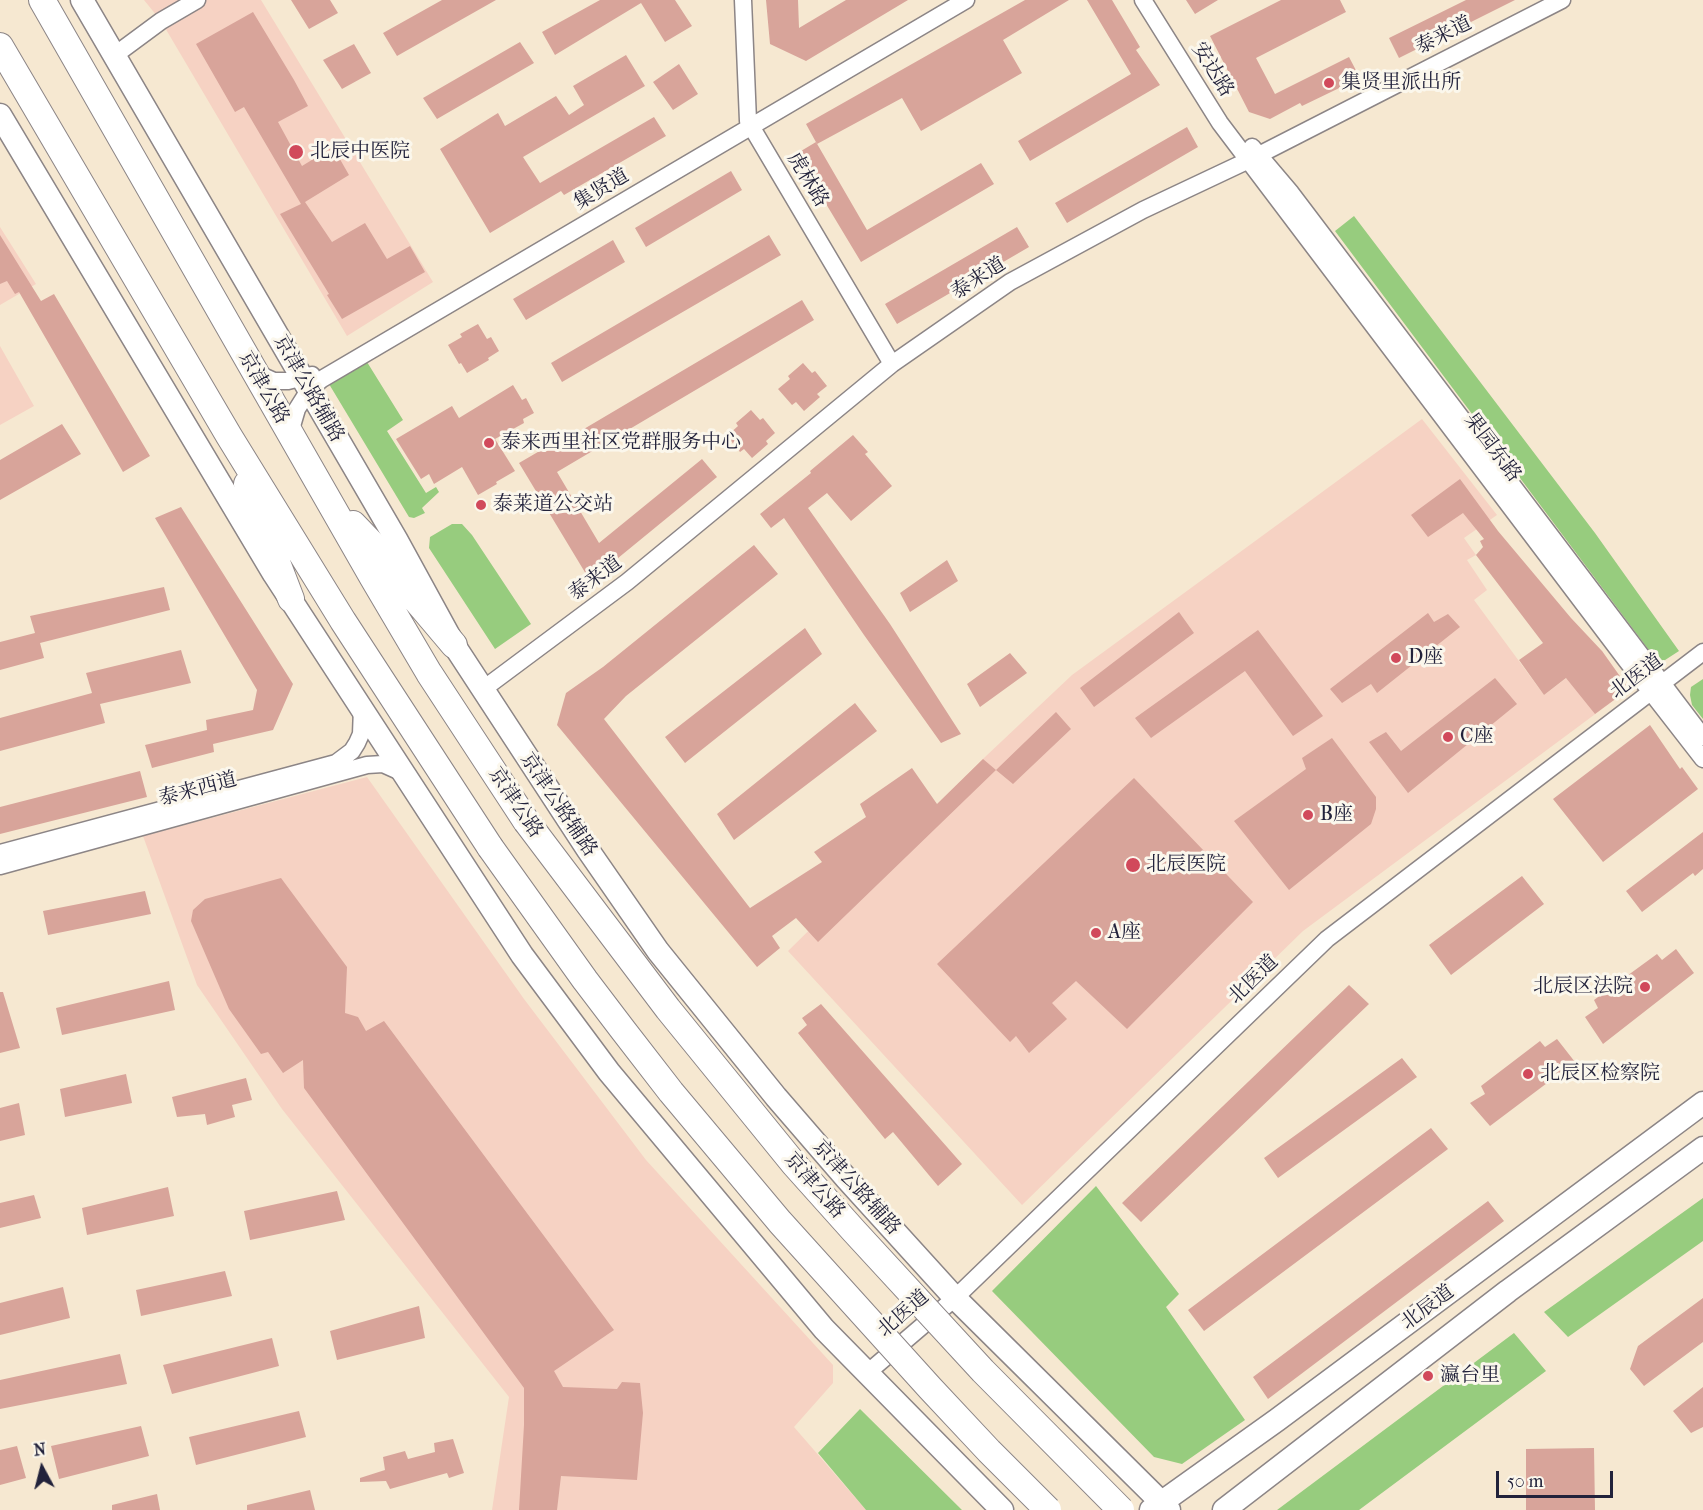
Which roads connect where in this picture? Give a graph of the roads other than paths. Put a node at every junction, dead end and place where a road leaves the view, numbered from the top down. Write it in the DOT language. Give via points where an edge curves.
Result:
graph roads {
  1 [pos="42,0"];
  2 [pos="82,0"];
  3 [pos="197,0"];
  4 [pos="743,0"];
  5 [pos="951,0"];
  6 [pos="966,0"];
  7 [pos="1143,0"];
  8 [pos="1151,0"];
  9 [pos="1562,0"];
  10 [pos="0,46"];
  11 [pos="115,55"];
  12 [pos="0,115"];
  13 [pos="749,124"];
  14 [pos="1254,158"];
  15 [pos="892,364"];
  16 [pos="253,371"];
  17 [pos="305,385"];
  18 [pos="229,436"];
  19 [pos="294,440"];
  20 [pos="324,491"];
  21 [pos="291,599"];
  22 [pos="454,645"];
  23 [pos="1703,652"];
  24 [pos="1656,688"];
  25 [pos="482,690"];
  26 [pos="362,707"];
  27 [pos="1703,737"];
  28 [pos="1703,759"];
  29 [pos="405,774"];
  30 [pos="0,853"];
  31 [pos="0,866"];
  32 [pos="1703,1103"];
  33 [pos="1703,1148"];
  34 [pos="955,1298"];
  35 [pos="866,1374"];
  36 [pos="1160,1508"];
  37 [pos="1002,1510"];
  38 [pos="1048,1510"];
  39 [pos="1121,1510"];
  40 [pos="1224,1510"];
  1 -- 16 [label="highway, 京津公路"];
  2 -- 11 [label="main road, 京津公路辅路"];
  3 -- 11 [label="street"];
  4 -- 13 [label="street, 虎林路"];
  5 -- 13 [label="street, 集贤道"];
  6 -- 13 [label="street, 集贤道"];
  7 -- 14 [label="street, 安达路" via="1220,123"];
  8 -- 14 [label="street, 安达路"];
  9 -- 14 [label="street, 泰来道"];
  10 -- 18 [label="highway"];
  11 -- 17 [label="main road, 京津公路辅路"];
  12 -- 21 [label="main road"];
  13 -- 15 [label="street, 虎林路"];
  13 -- 17 [label="street, 集贤道" via="322,380"];
  14 -- 15 [label="street, 泰来道" via="1143,210 1010,282"];
  14 -- 24 [label="street, 果园东路"];
  15 -- 25 [label="street, 泰来道" via="627,582"];
  16 -- 17 [label="street" via="274,381"];
  16 -- 19 [label="highway, 京津公路"];
  17 -- 19 [label="street, 集贤道" via="292,426"];
  17 -- 22 [label="main road, 京津公路辅路"];
  18 -- 21 [label="highway"];
  18 -- 38 [label="highway, bridge" via="490,847 623,1030 780,1222"];
  19 -- 20 [label="highway, 京津公路"];
  20 -- 22 [label="highway" via="378,550"];
  20 -- 39 [label="highway, 京津公路, bridge" via="429,673 526,821 668,1009 794,1164 868,1247 983,1371"];
  21 -- 26 [label="main road"];
  22 -- 25 [label="main road, 京津公路辅路"];
  23 -- 24 [label="street, 北医道"];
  24 -- 27 [label="street, 果园东路"];
  24 -- 28 [label="street, 果园东路"];
  24 -- 34 [label="street, 北医道" via="1326,939"];
  25 -- 34 [label="main road, 京津公路辅路" via="658,951 776,1097"];
  26 -- 29 [label="main road"];
  26 -- 30 [label="street, 泰来西道" via="361,734 352,751 336,762"];
  29 -- 31 [label="street, 泰来西道" via="383,764 367,765"];
  29 -- 35 [label="main road" via="522,955 609,1072"];
  32 -- 36 [label="main road, 北辰道"];
  33 -- 40 [label="main road, 北辰道" via="1508,1291"];
  34 -- 35 [label="street, 北医道"];
  34 -- 36 [label="main road, 京津公路辅路"];
  35 -- 37 [label="main road"];
}
